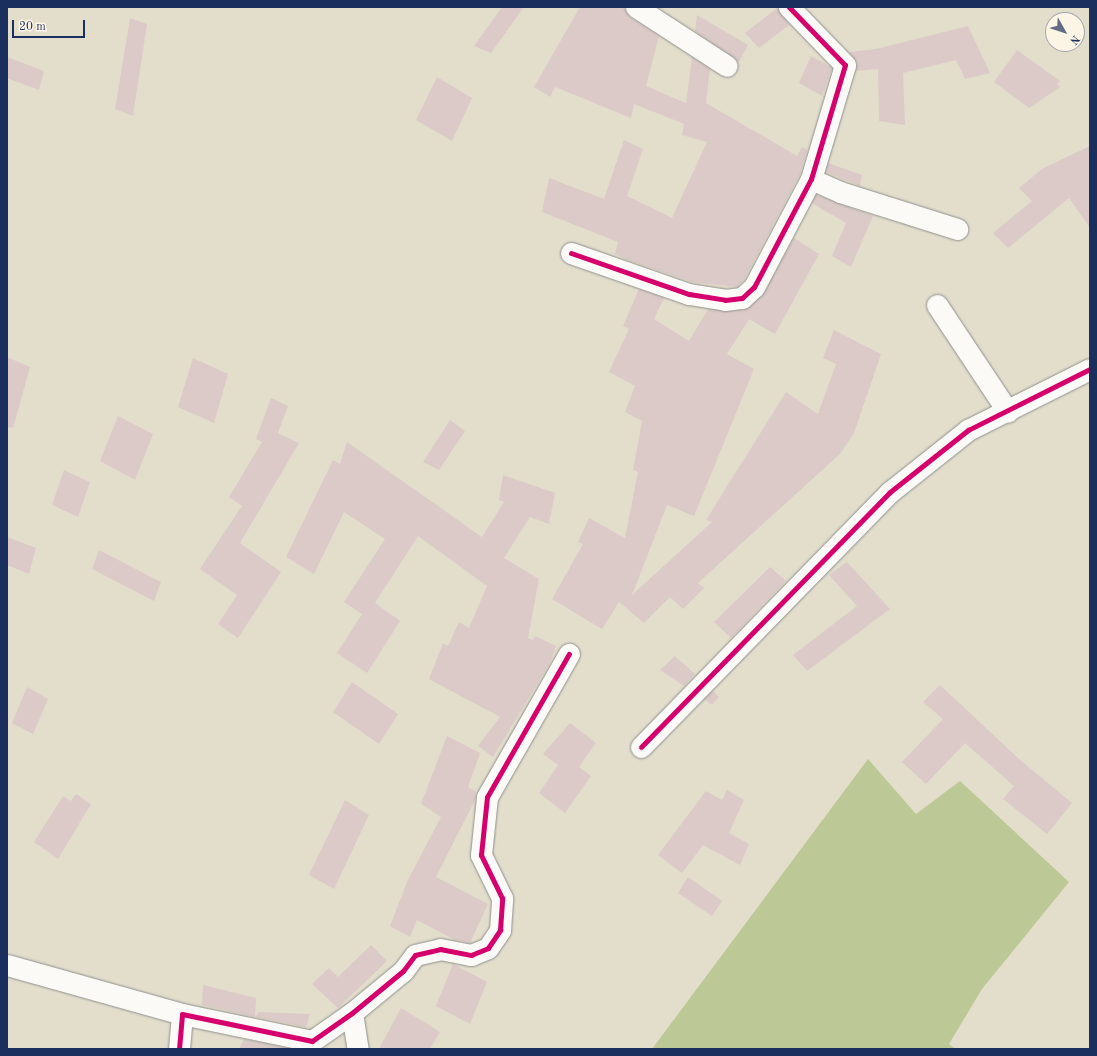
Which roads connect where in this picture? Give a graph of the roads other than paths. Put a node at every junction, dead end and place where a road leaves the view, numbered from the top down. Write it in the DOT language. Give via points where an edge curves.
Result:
graph roads {
  1 [pos="636,7"];
  2 [pos="789,7"];
  3 [pos="727,66"];
  4 [pos="811,180"];
  5 [pos="957,228"];
  6 [pos="571,253"];
  7 [pos="937,305"];
  8 [pos="1090,369"];
  9 [pos="1008,412"];
  10 [pos="569,654"];
  11 [pos="641,746"];
  12 [pos="7,965"];
  13 [pos="182,1014"];
  14 [pos="352,1014"];
  15 [pos="179,1049"];
  16 [pos="358,1049"];
  1 -- 3 [label="street"];
  2 -- 4 [label="street" via="844,65"];
  4 -- 5 [label="street" via="840,192"];
  4 -- 6 [label="street" via="754,287 742,298 725,300 689,294"];
  7 -- 9 [label="street"];
  8 -- 9 [label="street"];
  9 -- 11 [label="street" via="968,430 890,492"];
  10 -- 14 [label="street" via="487,797 481,855 502,898 500,930 488,948 471,955 440,949 415,955 403,971"];
  12 -- 13 [label="street"];
  13 -- 14 [label="street" via="312,1041"];
  13 -- 15 [label="street"];
  14 -- 16 [label="street"];
}
